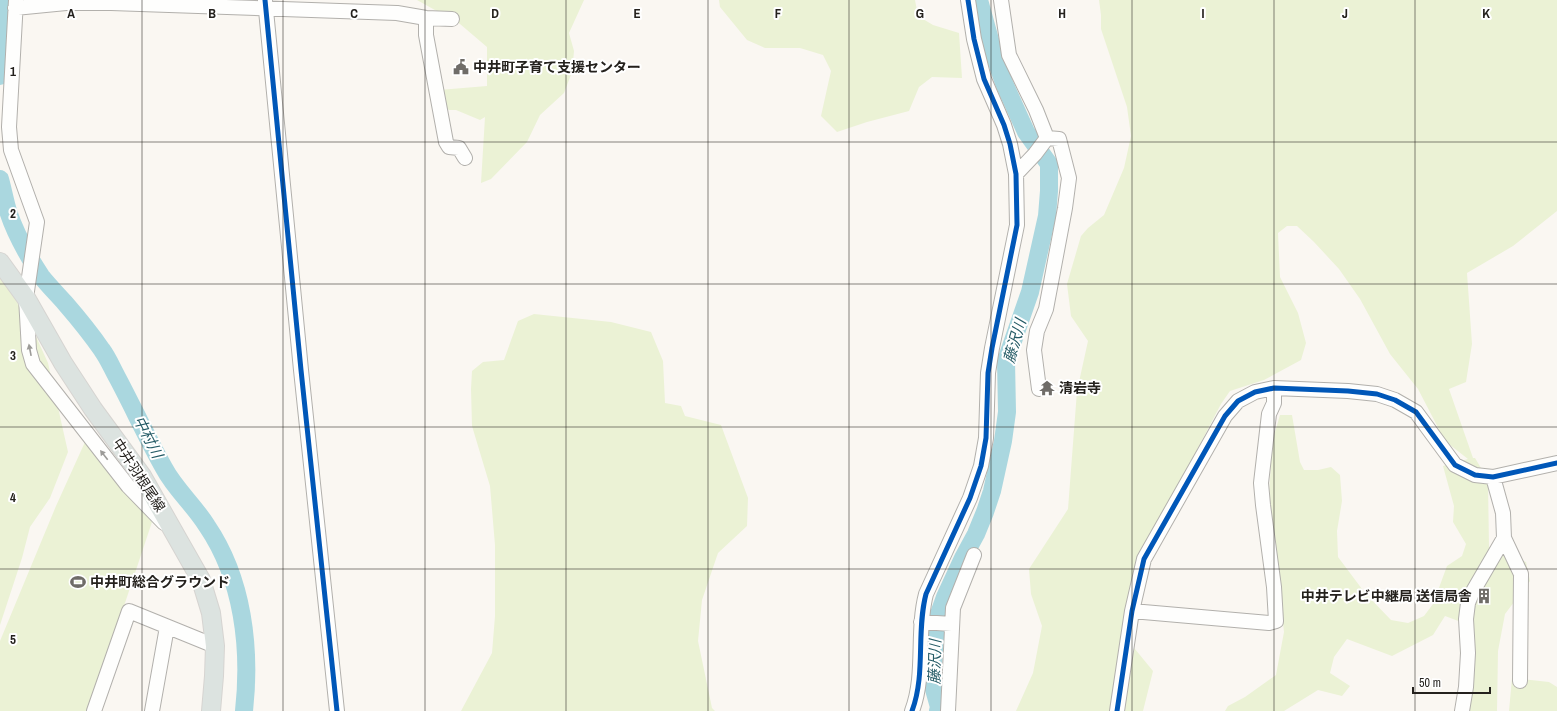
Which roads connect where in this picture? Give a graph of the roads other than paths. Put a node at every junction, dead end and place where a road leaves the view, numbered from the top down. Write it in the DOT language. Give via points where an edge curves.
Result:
graph roads {
  1 [pos="968,0"];
  2 [pos="1001,0"];
  3 [pos="110,2"];
  4 [pos="15,4"];
  5 [pos="266,5"];
  6 [pos="426,18"];
  7 [pos="452,19"];
  8 [pos="1045,140"];
  9 [pos="465,158"];
  10 [pos="1016,174"];
  11 [pos="0,262"];
  12 [pos="28,289"];
  13 [pos="1274,388"];
  14 [pos="1039,389"];
  15 [pos="124,451"];
  16 [pos="1557,463"];
  17 [pos="1493,477"];
  18 [pos="128,486"];
  19 [pos="177,536"];
  20 [pos="1504,538"];
  21 [pos="974,555"];
  22 [pos="1132,611"];
  23 [pos="925,622"];
  24 [pos="951,624"];
  25 [pos="168,627"];
  26 [pos="215,646"];
  27 [pos="1520,681"];
  28 [pos="94,711"];
  29 [pos="152,711"];
  30 [pos="211,711"];
  31 [pos="337,711"];
  32 [pos="912,711"];
  33 [pos="948,711"];
  34 [pos="1117,711"];
  35 [pos="1462,711"];
  1 -- 10 [label="street" via="984,79 1004,125"];
  2 -- 8 [label="street" via="1009,55 1036,110"];
  3 -- 4 [label="street"];
  3 -- 5 [label="street"];
  4 -- 12 [label="street" via="9,127 11,150 37,222"];
  5 -- 6 [label="street" via="396,13"];
  5 -- 31 [label="street" via="302,385"];
  6 -- 7 [label="street"];
  6 -- 9 [label="street" via="426,35 446,142 449,147 459,148"];
  8 -- 10 [label="street"];
  8 -- 14 [label="street" via="1059,139 1069,178 1046,309 1037,331 1034,350"];
  10 -- 23 [label="street" via="1017,225 988,373 986,438 981,466 970,498 926,594 923,606"];
  11 -- 12 [label="main road, 中井羽根尾線"];
  12 -- 15 [label="main road, 中井羽根尾線" via="68,369"];
  18 -- 12 [label="street, one-way" via="33,364 29,350"];
  13 -- 17 [label="street" via="1348,391 1377,394 1395,400 1416,412 1455,465 1475,475"];
  13 -- 22 [label="street" via="1255,392 1238,401 1225,416 1144,559"];
  13 -- 22 [label="street" via="1274,403 1269,414 1261,483 1276,621 1269,623"];
  15 -- 18 [label="street" via="121,458 130,478"];
  15 -- 19 [label="main road, 中井羽根尾線" via="142,476"];
  16 -- 17 [label="street"];
  17 -- 20 [label="street" via="1503,513"];
  18 -- 19 [label="street"];
  19 -- 26 [label="main road, 中井羽根尾線" via="200,580 212,613"];
  20 -- 27 [label="street" via="1521,574"];
  20 -- 35 [label="street" via="1468,603 1468,653"];
  21 -- 24 [label="street" via="953,608"];
  22 -- 34 [label="street"];
  23 -- 24 [label="street"];
  23 -- 32 [label="street" via="916,700"];
  24 -- 33 [label="street"];
  25 -- 26 [label="street"];
  25 -- 28 [label="street" via="129,611"];
  25 -- 29 [label="street"];
  26 -- 30 [label="main road, 中井羽根尾線"];
}
